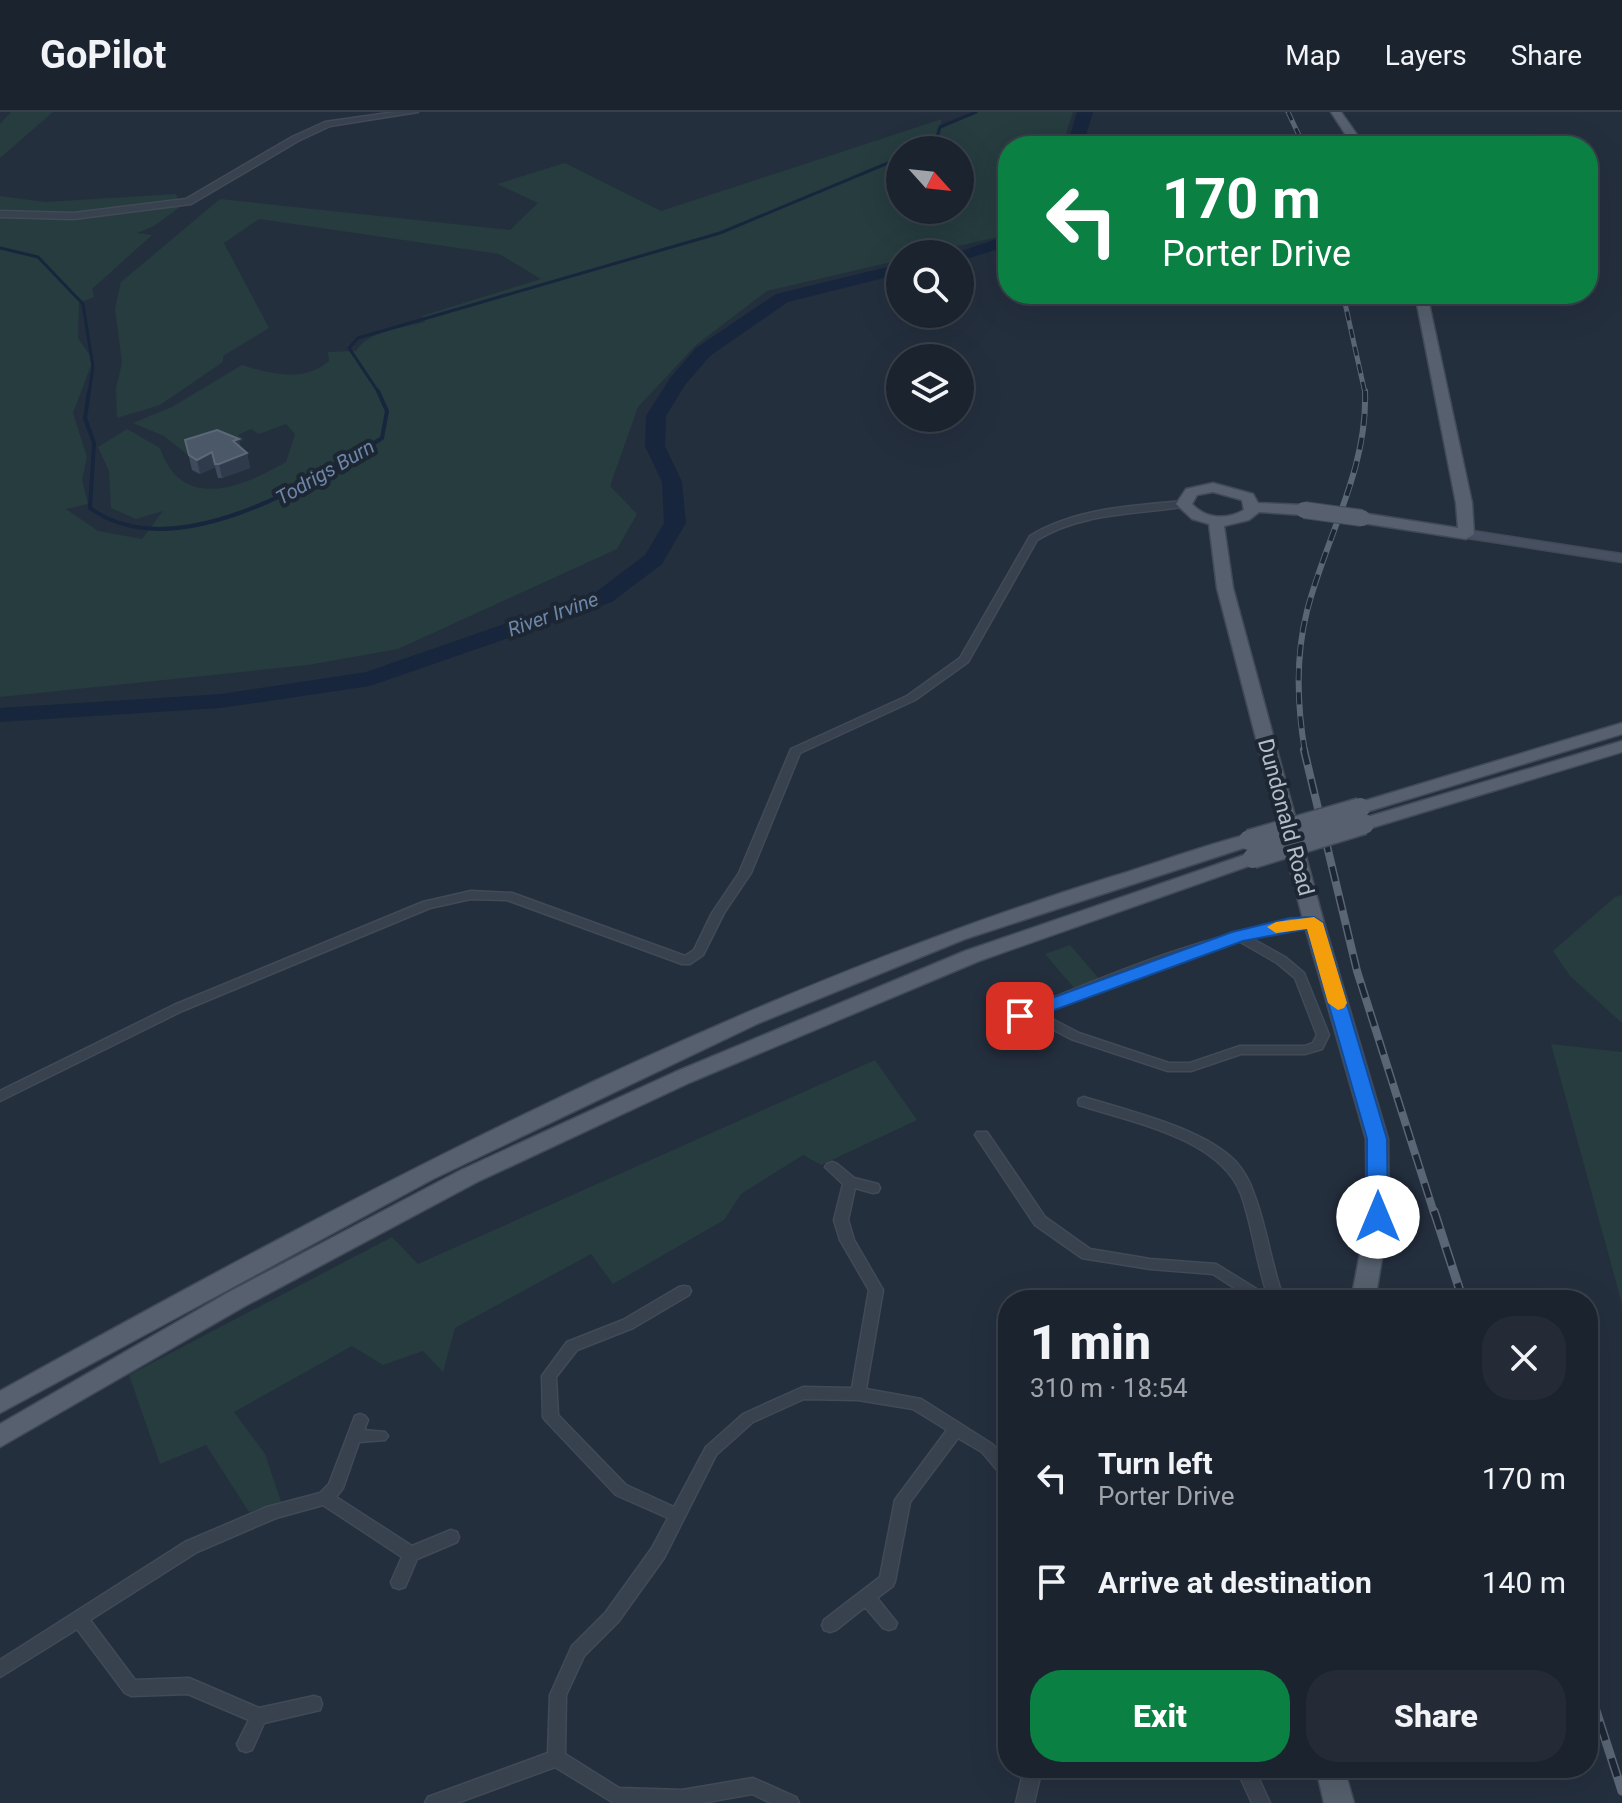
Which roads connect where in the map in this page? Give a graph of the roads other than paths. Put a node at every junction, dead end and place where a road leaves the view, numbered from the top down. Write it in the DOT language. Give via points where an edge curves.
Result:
graph roads {
  1 [pos="414,112"];
  2 [pos="1336,112"];
  3 [pos="1352,136"];
  4 [pos="0,214"];
  5 [pos="1423,304"];
  6 [pos="1184,504"];
  7 [pos="1253,507"];
  8 [pos="1216,521"];
  9 [pos="1466,534"];
  10 [pos="1622,558"];
  11 [pos="1622,728"];
  12 [pos="1622,746"];
  13 [pos="1362,816"];
  14 [pos="1251,849"];
  15 [pos="1314,923"];
  16 [pos="1239,936"];
  17 [pos="1039,1009"];
  18 [pos="1002,1023"];
  19 [pos="0,1096"];
  20 [pos="1084,1102"];
  21 [pos="982,1135"];
  22 [pos="832,1167"];
  23 [pos="850,1182"];
  24 [pos="873,1188"];
  25 [pos="1249,1290"];
  26 [pos="1272,1290"];
  27 [pos="1365,1290"];
  28 [pos="684,1291"];
  29 [pos="858,1394"];
  30 [pos="0,1403"];
  31 [pos="956,1429"];
  32 [pos="380,1436"];
  33 [pos="0,1437"];
  34 [pos="998,1461"];
  35 [pos="325,1498"];
  36 [pos="677,1515"];
  37 [pos="451,1537"];
  38 [pos="411,1554"];
  39 [pos="399,1582"];
  40 [pos="866,1597"];
  41 [pos="79,1618"];
  42 [pos="889,1623"];
  43 [pos="830,1625"];
  44 [pos="0,1669"];
  45 [pos="314,1704"];
  46 [pos="259,1716"];
  47 [pos="246,1744"];
  48 [pos="556,1758"];
  49 [pos="1031,1778"];
  50 [pos="1250,1778"];
  51 [pos="1333,1778"];
  52 [pos="434,1803"];
  53 [pos="790,1803"];
  54 [pos="1025,1803"];
  55 [pos="1261,1803"];
  56 [pos="1339,1803"];
  1 -- 4 [label="street" via="328,124 188,202 73,216"];
  2 -- 3 [label="main road"];
  5 -- 9 [label="main road"];
  6 -- 7 [label="main road" via="1191,492 1213,487 1237,491"];
  6 -- 8 [label="main road" via="1195,515"];
  6 -- 19 [label="street" via="1123,510 1045,529 1033,538 964,660 911,698 795,751 745,873 699,952 686,961 508,896 471,895 427,905 178,1008"];
  7 -- 8 [label="main road" via="1243,518"];
  7 -- 9 [label="main road, bridge"];
  8 -- 15 [label="main road, Dundonald Road" via="1225,588"];
  9 -- 10 [label="main road"];
  11 -- 13 [label="main road"];
  12 -- 13 [label="main road"];
  13 -- 14 [label="main road, bridge"];
  14 -- 30 [label="main road" via="951,937 673,1055 462,1152"];
  14 -- 33 [label="main road" via="972,956 469,1176 237,1299"];
  15 -- 16 [label="street"];
  15 -- 27 [label="main road, Dundonald Road" via="1377,1139 1378,1217"];
  16 -- 17 [label="street"];
  16 -- 17 [label="street" via="1300,976 1323,1035 1318,1046 1240,1050 1191,1067 1168,1067 1075,1036 1050,1023"];
  17 -- 18 [label="street"];
  20 -- 26 [label="street" via="1204,1144 1224,1157 1241,1181"];
  21 -- 25 [label="street" via="1040,1221 1087,1254 1216,1269"];
  22 -- 23 [label="street"];
  23 -- 24 [label="street"];
  23 -- 29 [label="street" via="841,1220 876,1290"];
  28 -- 36 [label="street" via="628,1324 572,1346 549,1376 551,1417 621,1490"];
  29 -- 31 [label="street" via="916,1403"];
  29 -- 36 [label="street" via="803,1393 748,1418 711,1451"];
  31 -- 34 [label="street"];
  31 -- 40 [label="street" via="903,1500 887,1581"];
  32 -- 35 [label="street" via="357,1428 335,1488"];
  35 -- 38 [label="street"];
  35 -- 41 [label="street" via="273,1512 191,1547"];
  36 -- 48 [label="street" via="658,1553 612,1617 578,1651 558,1695"];
  37 -- 38 [label="street"];
  38 -- 39 [label="street"];
  40 -- 42 [label="street"];
  40 -- 43 [label="street"];
  41 -- 44 [label="street"];
  41 -- 46 [label="street" via="131,1688 189,1686"];
  45 -- 46 [label="street"];
  46 -- 47 [label="street"];
  48 -- 52 [label="street"];
  48 -- 53 [label="street" via="617,1796 682,1798 753,1786"];
  49 -- 54 [label="street"];
  50 -- 55 [label="street"];
  51 -- 56 [label="main road"];
}
